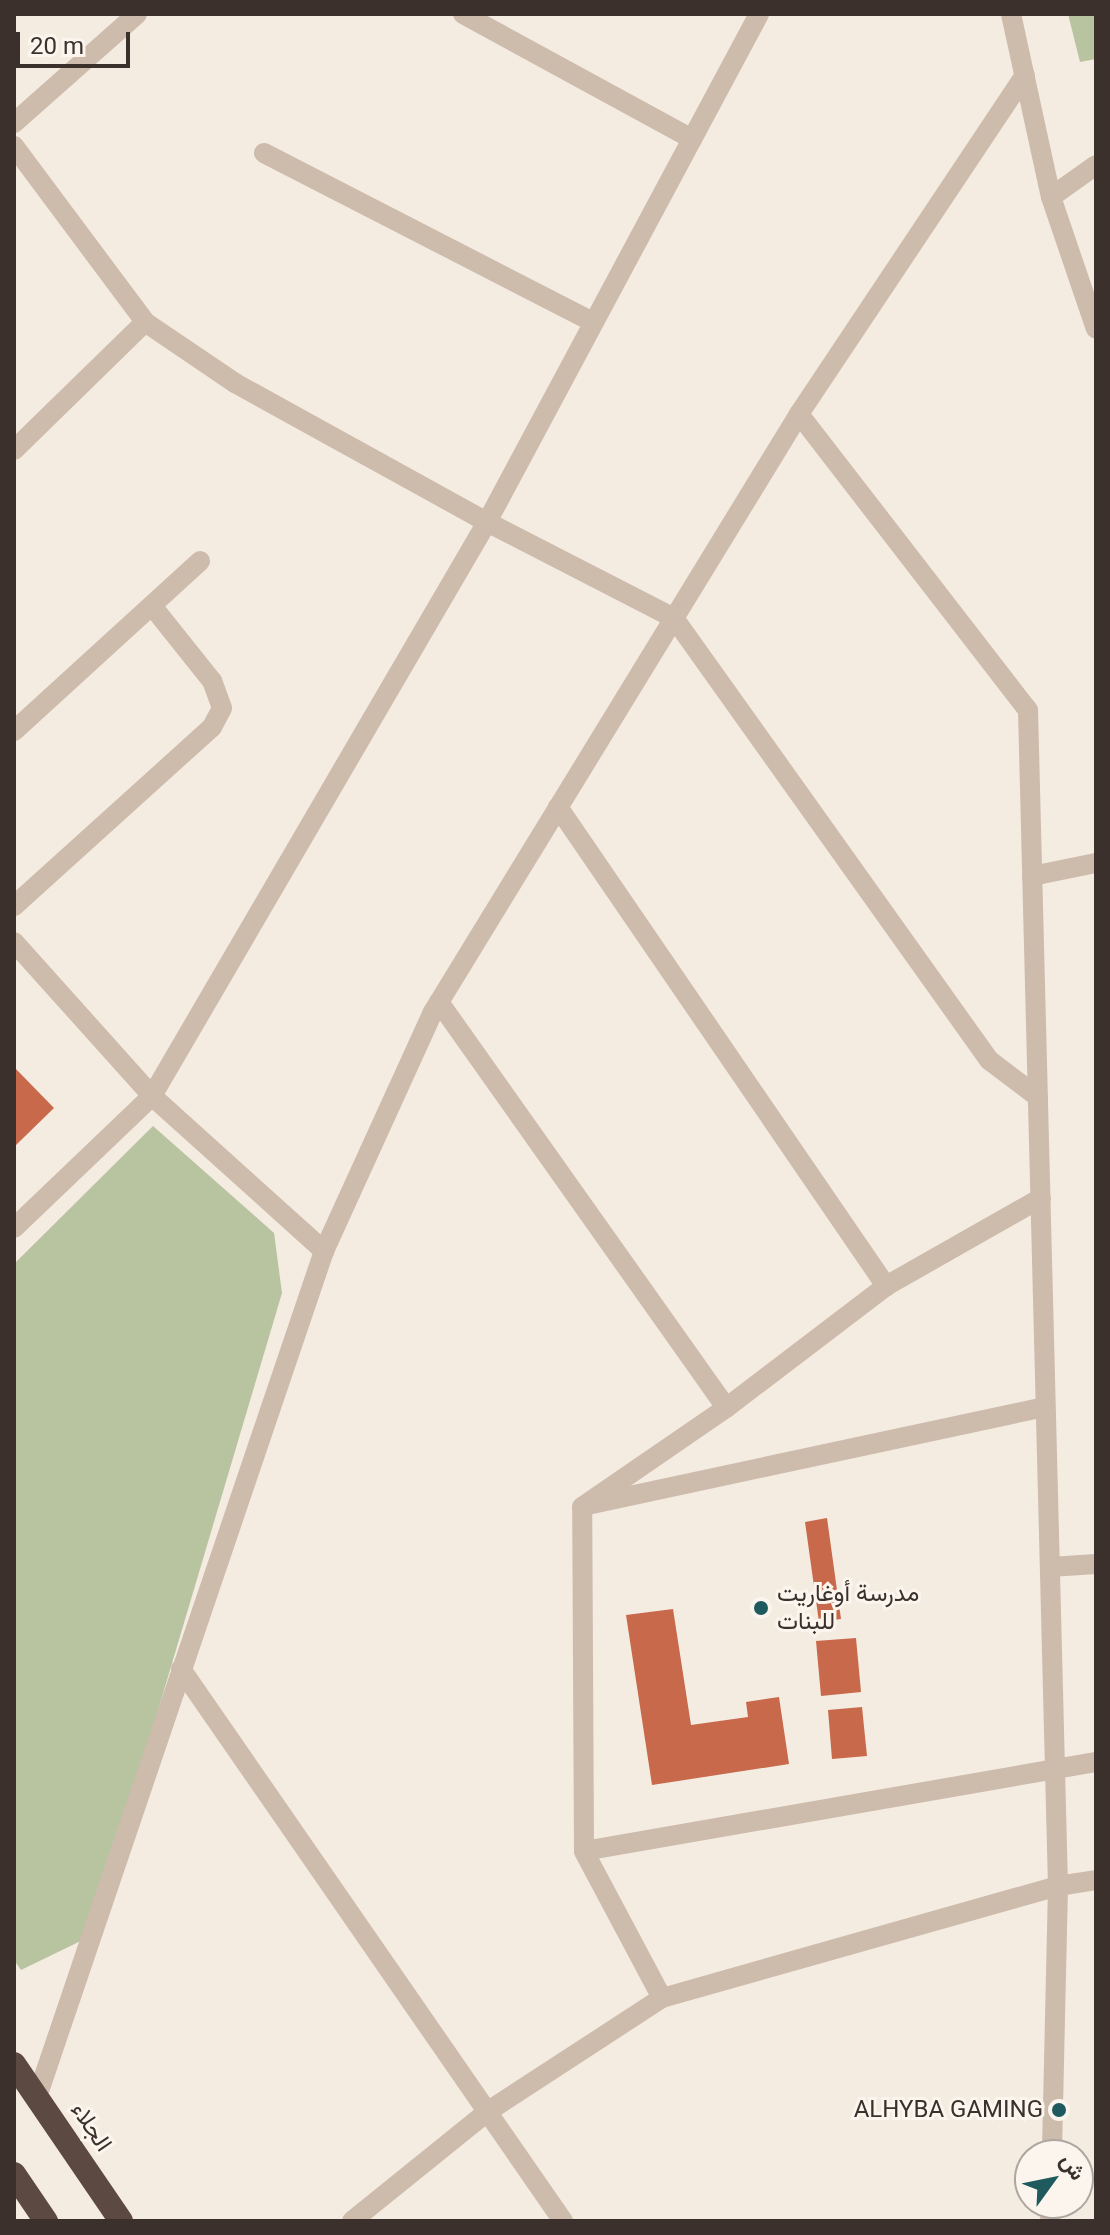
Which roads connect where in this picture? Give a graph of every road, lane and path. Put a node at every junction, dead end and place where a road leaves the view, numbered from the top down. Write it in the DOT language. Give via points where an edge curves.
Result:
graph roads {
  1 [pos="137,14"];
  2 [pos="463,14"];
  3 [pos="759,14"];
  4 [pos="1011,14"];
  5 [pos="1025,75"];
  6 [pos="14,123"];
  7 [pos="692,139"];
  8 [pos="14,146"];
  9 [pos="264,153"];
  10 [pos="1096,165"];
  11 [pos="1051,197"];
  12 [pos="145,322"];
  13 [pos="593,322"];
  14 [pos="1096,329"];
  15 [pos="799,414"];
  16 [pos="14,450"];
  17 [pos="487,522"];
  18 [pos="200,561"];
  19 [pos="153,607"];
  20 [pos="674,618"];
  21 [pos="14,731"];
  22 [pos="558,807"];
  23 [pos="1096,863"];
  24 [pos="1032,876"];
  25 [pos="14,906"];
  26 [pos="14,942"];
  27 [pos="439,1002"];
  28 [pos="152,1096"];
  29 [pos="1038,1097"];
  30 [pos="1041,1198"];
  31 [pos="14,1228"];
  32 [pos="324,1251"];
  33 [pos="886,1286"];
  34 [pos="1045,1407"];
  35 [pos="726,1408"];
  36 [pos="582,1507"];
  37 [pos="1096,1564"];
  38 [pos="1050,1567"];
  39 [pos="181,1669"];
  40 [pos="1096,1762"];
  41 [pos="1054,1771"];
  42 [pos="584,1851"];
  43 [pos="1096,1880"];
  44 [pos="1058,1886"];
  45 [pos="662,1998"];
  46 [pos="14,2064"];
  47 [pos="37,2097"];
  48 [pos="487,2112"];
  49 [pos="1052,2139"];
  50 [pos="14,2174"];
  51 [pos="46,2221"];
  52 [pos="121,2221"];
  53 [pos="352,2221"];
  54 [pos="563,2221"];
  1 -- 6 [label="street"];
  2 -- 7 [label="street"];
  3 -- 7 [label="street"];
  4 -- 5 [label="street"];
  5 -- 11 [label="street"];
  5 -- 15 [label="street"];
  7 -- 13 [label="street"];
  8 -- 12 [label="street"];
  9 -- 13 [label="street"];
  10 -- 11 [label="street"];
  11 -- 14 [label="street"];
  12 -- 16 [label="street"];
  12 -- 17 [label="street" via="235,383"];
  13 -- 17 [label="street"];
  15 -- 20 [label="street"];
  15 -- 24 [label="street" via="1028,710"];
  17 -- 20 [label="street"];
  17 -- 28 [label="street"];
  18 -- 19 [label="street"];
  19 -- 21 [label="street"];
  19 -- 25 [label="street" via="212,681 222,708 212,727"];
  20 -- 22 [label="street"];
  20 -- 29 [label="street" via="989,1060"];
  22 -- 27 [label="street"];
  22 -- 33 [label="street"];
  23 -- 24 [label="street"];
  24 -- 29 [label="street"];
  26 -- 28 [label="street"];
  27 -- 32 [label="street"];
  27 -- 35 [label="street"];
  28 -- 31 [label="street"];
  28 -- 32 [label="street"];
  29 -- 30 [label="street"];
  30 -- 33 [label="street"];
  30 -- 34 [label="street"];
  32 -- 39 [label="street"];
  33 -- 35 [label="street"];
  34 -- 36 [label="street"];
  34 -- 38 [label="street"];
  35 -- 36 [label="street"];
  36 -- 42 [label="street"];
  37 -- 38 [label="street"];
  38 -- 41 [label="street"];
  39 -- 47 [label="street"];
  39 -- 48 [label="street"];
  40 -- 41 [label="street"];
  41 -- 42 [label="street"];
  41 -- 44 [label="street"];
  42 -- 45 [label="street"];
  43 -- 44 [label="street"];
  44 -- 45 [label="street"];
  44 -- 49 [label="street"];
  45 -- 48 [label="street"];
  46 -- 47 [label="highway, الجلاء"];
  47 -- 52 [label="highway, الجلاء"];
  48 -- 53 [label="street"];
  48 -- 54 [label="street"];
  50 -- 51 [label="highway"];
}
